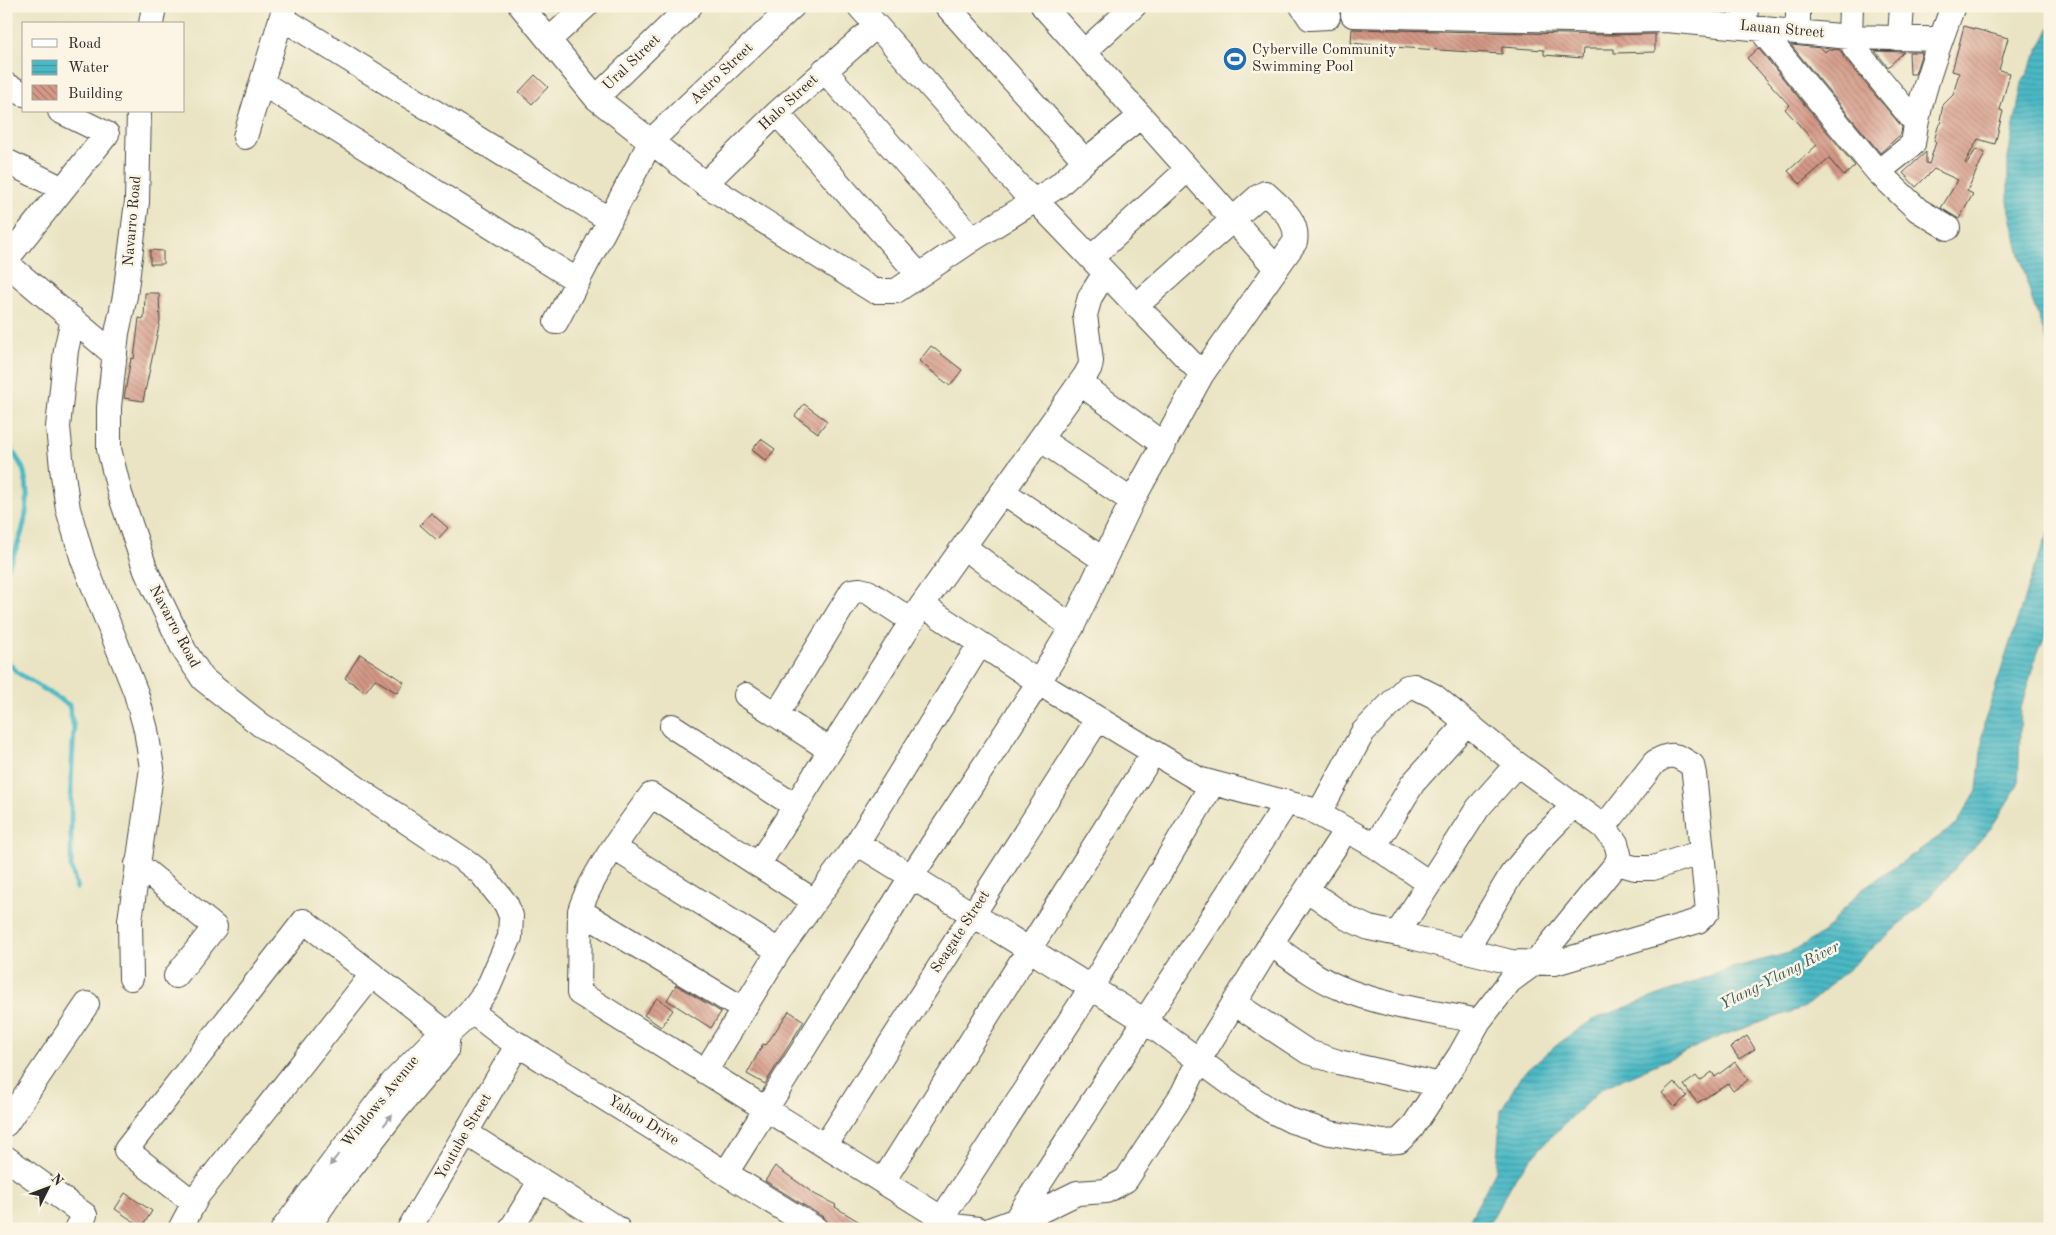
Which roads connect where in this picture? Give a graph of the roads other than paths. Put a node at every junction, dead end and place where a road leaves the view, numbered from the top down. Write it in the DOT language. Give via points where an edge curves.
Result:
graph roads {
  1 [pos="154,6"];
  2 [pos="521,6"];
  3 [pos="586,6"];
  4 [pos="690,6"];
  5 [pos="792,6"];
  6 [pos="859,6"];
  7 [pos="947,6"];
  8 [pos="1043,6"];
  9 [pos="1134,6"];
  10 [pos="1302,6"];
  11 [pos="1798,6"];
  12 [pos="1851,6"];
  13 [pos="1902,6"];
  14 [pos="1953,6"];
  15 [pos="284,12"];
  16 [pos="1373,12"];
  17 [pos="1453,12"];
  18 [pos="1505,12"];
  19 [pos="1553,12"];
  20 [pos="1666,13"];
  21 [pos="1609,14"];
  22 [pos="1328,17"];
  23 [pos="1750,21"];
  24 [pos="151,22"];
  25 [pos="876,26"];
  26 [pos="1798,31"];
  27 [pos="1900,36"];
  28 [pos="1850,37"];
  29 [pos="1941,39"];
  30 [pos="549,40"];
  31 [pos="1084,52"];
  32 [pos="824,70"];
  33 [pos="262,83"];
  34 [pos="6,85"];
  35 [pos="22,93"];
  36 [pos="596,98"];
  37 [pos="62,112"];
  38 [pos="139,112"];
  39 [pos="777,112"];
  40 [pos="1141,116"];
  41 [pos="1916,123"];
  42 [pos="245,137"];
  43 [pos="652,141"];
  44 [pos="6,161"];
  45 [pos="1085,161"];
  46 [pos="1188,169"];
  47 [pos="1878,172"];
  48 [pos="705,184"];
  49 [pos="63,189"];
  50 [pos="1032,200"];
  51 [pos="610,220"];
  52 [pos="1233,220"];
  53 [pos="1948,228"];
  54 [pos="973,239"];
  55 [pos="6,262"];
  56 [pos="1098,266"];
  57 [pos="1276,268"];
  58 [pos="919,276"];
  59 [pos="578,281"];
  60 [pos="1136,306"];
  61 [pos="73,319"];
  62 [pos="556,322"];
  63 [pos="115,356"];
  64 [pos="1202,374"];
  65 [pos="1080,383"];
  66 [pos="1040,439"];
  67 [pos="1164,445"];
  68 [pos="1003,492"];
  69 [pos="1132,501"];
  70 [pos="964,547"];
  71 [pos="1104,560"];
  72 [pos="917,613"];
  73 [pos="1072,627"];
  74 [pos="980,644"];
  75 [pos="1039,682"];
  76 [pos="746,695"];
  77 [pos="777,714"];
  78 [pos="1098,719"];
  79 [pos="1467,723"];
  80 [pos="672,726"];
  81 [pos="830,750"];
  82 [pos="1153,753"];
  83 [pos="1517,764"];
  84 [pos="1213,783"];
  85 [pos="1287,802"];
  86 [pos="795,806"];
  87 [pos="1574,806"];
  88 [pos="1319,813"];
  89 [pos="1604,827"];
  90 [pos="1346,830"];
  91 [pos="857,843"];
  92 [pos="1374,846"];
  93 [pos="614,848"];
  94 [pos="1702,852"];
  95 [pos="1617,863"];
  96 [pos="137,864"];
  97 [pos="758,865"];
  98 [pos="911,877"];
  99 [pos="1429,883"];
  100 [pos="1308,890"];
  101 [pos="814,901"];
  102 [pos="580,911"];
  103 [pos="972,915"];
  104 [pos="1397,934"];
  105 [pos="1271,944"];
  106 [pos="1029,950"];
  107 [pos="779,951"];
  108 [pos="1466,951"];
  109 [pos="1536,962"];
  110 [pos="372,975"];
  111 [pos="176,976"];
  112 [pos="131,978"];
  113 [pos="1091,988"];
  114 [pos="1234,1003"];
  115 [pos="87,1004"];
  116 [pos="743,1009"];
  117 [pos="471,1012"];
  118 [pos="1479,1020"];
  119 [pos="1145,1021"];
  120 [pos="448,1034"];
  121 [pos="518,1044"];
  122 [pos="1199,1060"];
  123 [pos="705,1072"];
  124 [pos="1441,1085"];
  125 [pos="765,1109"];
  126 [pos="6,1124"];
  127 [pos="466,1133"];
  128 [pos="825,1146"];
  129 [pos="6,1158"];
  130 [pos="726,1173"];
  131 [pos="541,1180"];
  132 [pos="882,1181"];
  133 [pos="194,1202"];
  134 [pos="942,1218"];
  135 [pos="1015,1221"];
  136 [pos="617,1228"];
  137 [pos="77,1229"];
  138 [pos="180,1229"];
  139 [pos="283,1229"];
  140 [pos="307,1229"];
  141 [pos="409,1229"];
  142 [pos="511,1229"];
  143 [pos="816,1229"];
  144 [pos="978,1229"];
  145 [pos="992,1229"];
  1 -- 24 [label="street"];
  2 -- 30 [label="street"];
  3 -- 30 [label="street"];
  4 -- 36 [label="street, Ural Street"];
  5 -- 43 [label="street, Astro Street"];
  6 -- 25 [label="street"];
  7 -- 45 [label="street"];
  8 -- 31 [label="street"];
  9 -- 31 [label="street"];
  10 -- 22 [label="street" via="1310,18"];
  11 -- 26 [label="street"];
  12 -- 28 [label="street"];
  13 -- 27 [label="street"];
  14 -- 29 [label="street"];
  15 -- 33 [label="street"];
  15 -- 51 [label="street"];
  16 -- 17 [label="street, Lauan Street"];
  17 -- 18 [label="street, Lauan Street"];
  18 -- 19 [label="street, Lauan Street"];
  19 -- 21 [label="street, Lauan Street"];
  20 -- 21 [label="street, Lauan Street"];
  20 -- 23 [label="street, Lauan Street"];
  23 -- 26 [label="street, Lauan Street"];
  23 -- 47 [label="street"];
  25 -- 32 [label="street, Halo Street"];
  25 -- 50 [label="street"];
  26 -- 28 [label="street, Lauan Street"];
  27 -- 28 [label="street, Lauan Street"];
  27 -- 29 [label="street, Lauan Street"];
  28 -- 41 [label="street" via="1855,49"];
  29 -- 41 [label="street"];
  30 -- 36 [label="street"];
  31 -- 40 [label="street"];
  32 -- 39 [label="street, Halo Street"];
  32 -- 54 [label="street"];
  33 -- 42 [label="street"];
  33 -- 59 [label="street"];
  34 -- 35 [label="street"];
  36 -- 43 [label="street"];
  37 -- 49 [label="street" via="108,134"];
  38 -- 63 [label="street, Navarro Road" via="137,202"];
  39 -- 48 [label="street, Halo Street"];
  39 -- 58 [label="street"];
  40 -- 45 [label="street"];
  40 -- 46 [label="street"];
  41 -- 47 [label="street" via="1913,144"];
  43 -- 48 [label="street"];
  43 -- 51 [label="street, Astro Street"];
  44 -- 49 [label="street"];
  45 -- 50 [label="street" via="1058,186"];
  46 -- 52 [label="street"];
  46 -- 56 [label="street"];
  47 -- 53 [label="street" via="1918,210"];
  48 -- 58 [label="street" via="874,291 896,292"];
  49 -- 55 [label="street"];
  50 -- 54 [label="street"];
  50 -- 56 [label="street"];
  51 -- 59 [label="street, Astro Street"];
  52 -- 57 [label="street"];
  52 -- 57 [label="street" via="1265,193 1293,221 1297,231 1295,242"];
  52 -- 60 [label="street"];
  54 -- 58 [label="street"];
  55 -- 61 [label="street"];
  56 -- 60 [label="street"];
  56 -- 65 [label="street" via="1085,315 1091,360"];
  57 -- 64 [label="street"];
  59 -- 62 [label="street, Astro Street"];
  60 -- 64 [label="street"];
  61 -- 63 [label="street"];
  61 -- 96 [label="street" via="66,350 58,427 62,468 68,509 83,560 121,651 146,730 152,768"];
  63 -- 117 [label="street, Navarro Road" via="109,407 109,449 120,494 146,571 184,650 203,679 261,725 468,862 506,904 511,916 510,937 488,988"];
  64 -- 67 [label="street"];
  65 -- 66 [label="street"];
  65 -- 67 [label="street"];
  66 -- 68 [label="street"];
  66 -- 69 [label="street"];
  67 -- 69 [label="street"];
  68 -- 70 [label="street"];
  68 -- 71 [label="street"];
  69 -- 71 [label="street"];
  70 -- 72 [label="street"];
  70 -- 73 [label="street"];
  71 -- 73 [label="street"];
  72 -- 74 [label="street"];
  72 -- 77 [label="street" via="868,592 852,591"];
  72 -- 81 [label="street"];
  73 -- 75 [label="street"];
  74 -- 75 [label="street"];
  74 -- 91 [label="street"];
  75 -- 78 [label="street"];
  75 -- 98 [label="street"];
  76 -- 77 [label="street"];
  77 -- 81 [label="street"];
  78 -- 82 [label="street"];
  78 -- 103 [label="street, Seagate Street"];
  79 -- 83 [label="street"];
  79 -- 88 [label="street" via="1434,696 1414,686 1407,688 1363,732"];
  79 -- 92 [label="street" via="1413,783"];
  80 -- 86 [label="street"];
  81 -- 86 [label="street"];
  82 -- 84 [label="street" via="1198,779"];
  82 -- 106 [label="street"];
  83 -- 87 [label="street"];
  83 -- 99 [label="street" via="1478,808"];
  84 -- 85 [label="street"];
  84 -- 113 [label="street"];
  85 -- 88 [label="street"];
  85 -- 119 [label="street"];
  86 -- 97 [label="street"];
  87 -- 89 [label="street"];
  87 -- 108 [label="street" via="1511,875"];
  88 -- 90 [label="street"];
  89 -- 94 [label="street" via="1656,762 1674,755 1692,765"];
  89 -- 95 [label="street" via="1616,843"];
  90 -- 92 [label="street"];
  90 -- 100 [label="street"];
  91 -- 98 [label="street"];
  91 -- 101 [label="street"];
  92 -- 99 [label="street"];
  93 -- 97 [label="street" via="650,796"];
  93 -- 102 [label="street" via="584,898"];
  93 -- 107 [label="street"];
  94 -- 95 [label="street" via="1653,868"];
  94 -- 109 [label="street" via="1708,911 1698,921 1555,963"];
  95 -- 109 [label="street"];
  96 -- 111 [label="street" via="215,927"];
  96 -- 112 [label="street" via="130,920"];
  97 -- 101 [label="street"];
  98 -- 103 [label="street"];
  98 -- 125 [label="street"];
  99 -- 104 [label="street"];
  100 -- 104 [label="street" via="1347,918 1369,928"];
  100 -- 105 [label="street"];
  101 -- 107 [label="street"];
  102 -- 116 [label="street"];
  102 -- 123 [label="street" via="579,993"];
  103 -- 106 [label="street"];
  103 -- 128 [label="street, Seagate Street"];
  104 -- 108 [label="street"];
  105 -- 114 [label="street"];
  105 -- 118 [label="street" via="1337,987 1415,1009"];
  106 -- 113 [label="street"];
  106 -- 132 [label="street"];
  107 -- 116 [label="street"];
  108 -- 109 [label="street" via="1511,962"];
  109 -- 118 [label="street" via="1510,981"];
  110 -- 120 [label="street"];
  110 -- 133 [label="street"];
  110 -- 133 [label="street" via="304,921 126,1150"];
  113 -- 119 [label="street"];
  113 -- 134 [label="street"];
  114 -- 122 [label="street"];
  114 -- 124 [label="street" via="1308,1052"];
  115 -- 126 [label="street"];
  116 -- 123 [label="street"];
  117 -- 120 [label="street, Navarro Road"];
  117 -- 121 [label="street, Yahoo Drive"];
  118 -- 124 [label="street"];
  119 -- 122 [label="street"];
  119 -- 135 [label="street"];
  120 -- 139 [label="street, Windows Avenue, one-way" via="434,1040 394,1082"];
  140 -- 120 [label="street, Windows Avenue, one-way" via="397,1109 446,1051"];
  121 -- 127 [label="street, Youtube Street"];
  121 -- 130 [label="street, Yahoo Drive"];
  122 -- 124 [label="street" via="1270,1110 1292,1121 1330,1133 1384,1142 1399,1141 1406,1135"];
  122 -- 135 [label="street" via="1183,1094 1126,1180 1106,1191 1078,1193"];
  123 -- 125 [label="street"];
  125 -- 128 [label="street"];
  125 -- 130 [label="street"];
  127 -- 131 [label="street"];
  127 -- 141 [label="street, Youtube Street"];
  128 -- 132 [label="street"];
  129 -- 137 [label="street" via="85,1215"];
  130 -- 143 [label="street, Yahoo Drive"];
  131 -- 136 [label="street"];
  131 -- 142 [label="street"];
  132 -- 134 [label="street"];
  133 -- 138 [label="street"];
  134 -- 144 [label="street" via="954,1226"];
  135 -- 145 [label="street"];
}
